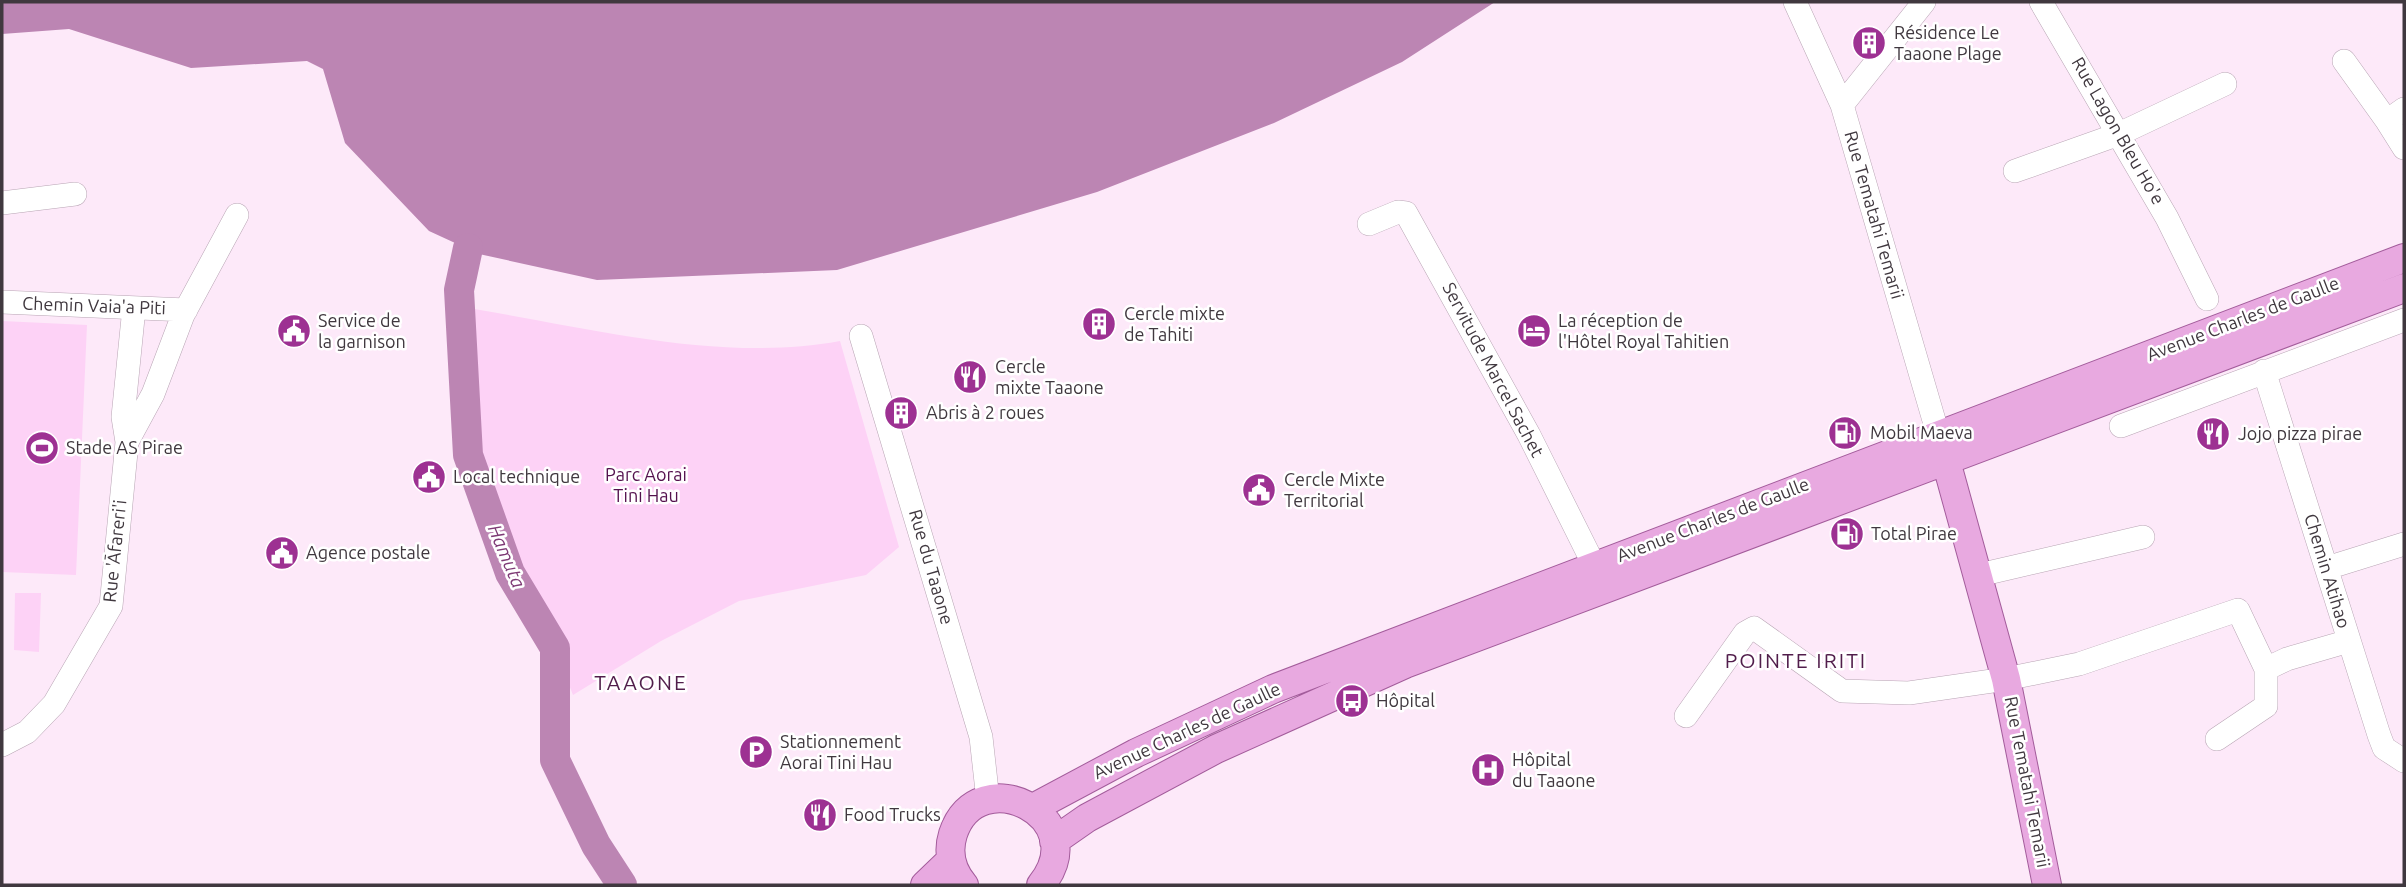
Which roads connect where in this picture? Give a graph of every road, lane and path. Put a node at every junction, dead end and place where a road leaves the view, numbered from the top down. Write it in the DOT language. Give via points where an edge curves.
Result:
graph roads {
  1 [pos="1795,2"];
  2 [pos="1924,2"];
  3 [pos="2042,2"];
  4 [pos="2344,61"];
  5 [pos="2225,84"];
  6 [pos="1842,105"];
  7 [pos="2396,115"];
  8 [pos="2119,134"];
  9 [pos="2404,148"];
  10 [pos="2015,171"];
  11 [pos="75,194"];
  12 [pos="2,203"];
  13 [pos="237,215"];
  14 [pos="1369,224"];
  15 [pos="2404,258"];
  16 [pos="2404,288"];
  17 [pos="2207,299"];
  18 [pos="2,302"];
  19 [pos="134,307"];
  20 [pos="186,310"];
  21 [pos="2404,320"];
  22 [pos="861,336"];
  23 [pos="2264,371"];
  24 [pos="2121,426"];
  25 [pos="1937,434"];
  26 [pos="127,442"];
  27 [pos="1945,461"];
  28 [pos="2143,537"];
  29 [pos="2404,544"];
  30 [pos="1594,565"];
  31 [pos="2327,568"];
  32 [pos="1979,575"];
  33 [pos="2349,641"];
  34 [pos="2266,669"];
  35 [pos="2007,679"];
  36 [pos="1686,716"];
  37 [pos="2217,739"];
  38 [pos="2,745"];
  39 [pos="2401,753"];
  40 [pos="988,800"];
  41 [pos="1033,808"];
  42 [pos="1054,841"];
  43 [pos="951,860"];
  44 [pos="925,885"];
  45 [pos="964,885"];
  46 [pos="1041,885"];
  47 [pos="2047,885"];
  1 -- 6 [label="street, Rue Tematahi Temarii"];
  2 -- 6 [label="street"];
  3 -- 8 [label="street, Rue Lagon Bleu Ho'e"];
  4 -- 7 [label="street"];
  5 -- 8 [label="street"];
  6 -- 25 [label="street, Rue Tematahi Temarii"];
  7 -- 9 [label="street"];
  8 -- 10 [label="street"];
  8 -- 17 [label="street, Rue Lagon Bleu Ho'e"];
  11 -- 12 [label="street"];
  13 -- 20 [label="street, Rue 'Āfareri'i"];
  14 -- 30 [label="street, Servitude Marcel Sachet" via="1406,213 1529,435"];
  15 -- 25 [label="main road, Avenue Charles de Gaulle"];
  16 -- 27 [label="main road, Avenue Charles de Gaulle"];
  18 -- 19 [label="street, Chemin Vaia'a Piti"];
  19 -- 20 [label="street, Chemin Vaia'a Piti"];
  19 -- 26 [label="street, Rue 'Āfareri'i" via="123,417"];
  20 -- 26 [label="street, Rue 'Āfareri'i" via="153,394"];
  21 -- 23 [label="street"];
  22 -- 40 [label="street, Rue du Taaone" via="981,737"];
  23 -- 24 [label="street"];
  23 -- 31 [label="street, Chemin Atihao"];
  25 -- 30 [label="main road, Avenue Charles de Gaulle"];
  26 -- 38 [label="street, Rue 'Āfareri'i" via="111,606 54,704 27,732"];
  27 -- 32 [label="main road, Rue Tematahi Temarii"];
  27 -- 42 [label="main road, Avenue Charles de Gaulle" via="1354,685 1216,749 1087,818"];
  28 -- 32 [label="street"];
  29 -- 31 [label="street"];
  30 -- 41 [label="main road, Avenue Charles de Gaulle" via="1273,689 1136,753"];
  31 -- 33 [label="street, Chemin Atihao"];
  32 -- 35 [label="main road, Rue Tematahi Temarii"];
  33 -- 34 [label="street"];
  33 -- 39 [label="street, Chemin Atihao" via="2384,748"];
  34 -- 35 [label="street, Rue Tematahi Temarii" via="2238,610 2079,664"];
  34 -- 37 [label="street" via="2266,706"];
  35 -- 36 [label="street" via="1909,692 1842,691 1754,628 1745,633"];
  35 -- 47 [label="main road, Rue Tematahi Temarii"];
  40 -- 41 [label="main road" via="1011,799"];
  40 -- 43 [label="main road" via="969,810 956,826"];
  41 -- 42 [label="main road" via="1047,822"];
  42 -- 46 [label="main road" via="1054,863"];
  43 -- 44 [label="main road"];
  43 -- 45 [label="main road"];
}
